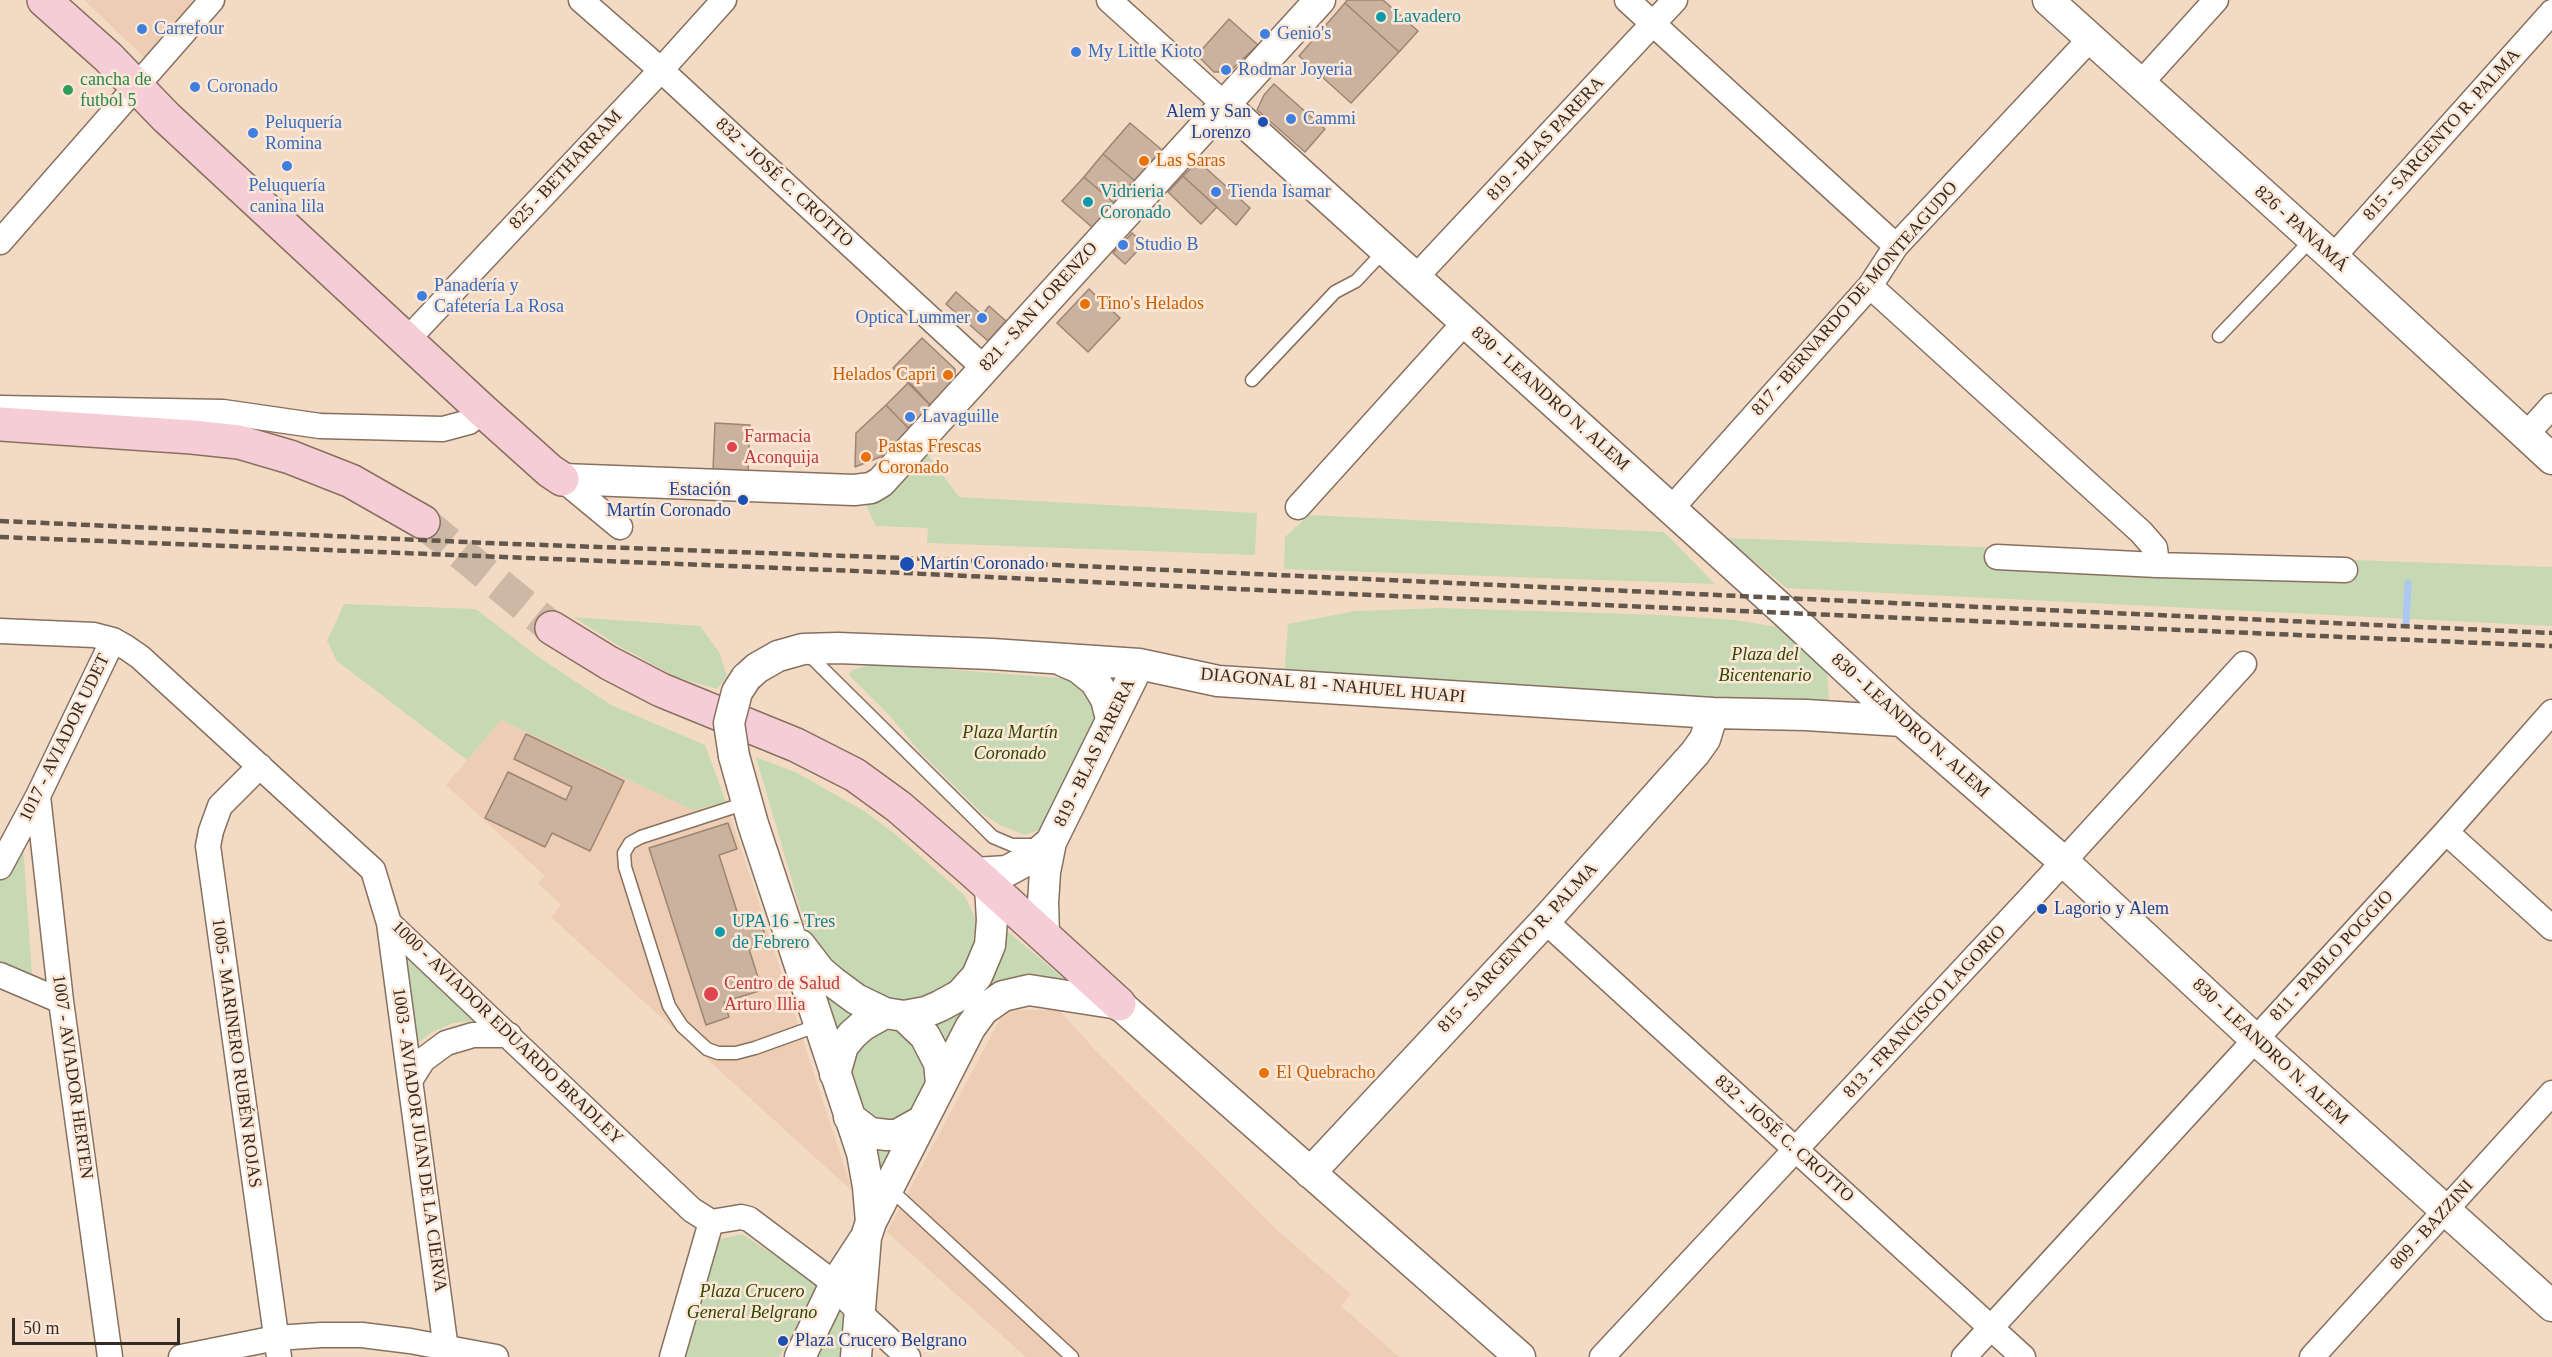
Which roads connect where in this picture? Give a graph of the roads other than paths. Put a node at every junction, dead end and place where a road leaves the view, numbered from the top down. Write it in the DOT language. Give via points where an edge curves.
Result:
graph roads {
  1 [pos="44,0"];
  2 [pos="212,0"];
  3 [pos="581,0"];
  4 [pos="724,0"];
  5 [pos="1109,0"];
  6 [pos="1320,0"];
  7 [pos="1627,0"];
  8 [pos="1675,0"];
  9 [pos="2048,0"];
  10 [pos="2216,0"];
  11 [pos="2552,12"];
  12 [pos="1653,24"];
  13 [pos="2090,39"];
  14 [pos="661,70"];
  15 [pos="2140,84"];
  16 [pos="136,86"];
  17 [pos="1224,104"];
  18 [pos="0,242"];
  19 [pos="1896,246"];
  20 [pos="2322,248"];
  21 [pos="1385,249"];
  22 [pos="1416,277"];
  23 [pos="1870,286"];
  24 [pos="1465,322"];
  25 [pos="2219,336"];
  26 [pos="408,339"];
  27 [pos="984,368"];
  28 [pos="1252,380"];
  29 [pos="2552,406"];
  30 [pos="0,408"];
  31 [pos="482,410"];
  32 [pos="0,424"];
  33 [pos="2525,436"];
  34 [pos="2552,459"];
  35 [pos="562,479"];
  36 [pos="1298,507"];
  37 [pos="1671,509"];
  38 [pos="423,522"];
  39 [pos="620,527"];
  40 [pos="1997,557"];
  41 [pos="2157,565"];
  42 [pos="2345,570"];
  43 [pos="552,628"];
  44 [pos="0,630"];
  45 [pos="112,640"];
  46 [pos="803,649"];
  47 [pos="1060,659"];
  48 [pos="2244,663"];
  49 [pos="1139,664"];
  50 [pos="2552,712"];
  51 [pos="1713,713"];
  52 [pos="1111,719"];
  53 [pos="1902,721"];
  54 [pos="260,766"];
  55 [pos="38,796"];
  56 [pos="747,802"];
  57 [pos="2446,832"];
  58 [pos="1051,842"];
  59 [pos="2063,861"];
  60 [pos="0,867"];
  61 [pos="982,879"];
  62 [pos="1545,921"];
  63 [pos="389,923"];
  64 [pos="788,926"];
  65 [pos="2552,928"];
  66 [pos="1044,934"];
  67 [pos="0,975"];
  68 [pos="61,1001"];
  69 [pos="1119,1004"];
  70 [pos="895,1014"];
  71 [pos="819,1024"];
  72 [pos="509,1035"];
  73 [pos="2255,1040"];
  74 [pos="835,1074"];
  75 [pos="411,1079"];
  76 [pos="941,1083"];
  77 [pos="2552,1093"];
  78 [pos="849,1117"];
  79 [pos="922,1121"];
  80 [pos="1797,1150"];
  81 [pos="1310,1173"];
  82 [pos="888,1188"];
  83 [pos="2445,1212"];
  84 [pos="711,1222"];
  85 [pos="869,1229"];
  86 [pos="834,1286"];
  87 [pos="2552,1306"];
  88 [pos="860,1313"];
  89 [pos="1990,1328"];
  90 [pos="278,1348"];
  91 [pos="446,1352"];
  92 [pos="110,1357"];
  93 [pos="181,1357"];
  94 [pos="496,1357"];
  95 [pos="672,1357"];
  96 [pos="800,1357"];
  97 [pos="856,1357"];
  98 [pos="908,1357"];
  99 [pos="1072,1357"];
  100 [pos="1520,1357"];
  101 [pos="1602,1357"];
  102 [pos="1964,1357"];
  103 [pos="2022,1357"];
  104 [pos="2312,1357"];
  1 -- 16 [label="main road"];
  2 -- 16 [label="street"];
  3 -- 14 [label="street, 832 - JOSÉ C. CROTTO"];
  4 -- 14 [label="street, 825 - BETHARRAM"];
  5 -- 17 [label="street, 830 - LEANDRO N. ALEM"];
  6 -- 17 [label="street, 821 - SAN LORENZO"];
  7 -- 12 [label="street"];
  8 -- 12 [label="street, 819 - BLAS PARERA"];
  9 -- 13 [label="street, 826 - PANAMÁ"];
  10 -- 15 [label="street"];
  11 -- 20 [label="street, 815 - SARGENTO R. PALMA"];
  12 -- 19 [label="street"];
  12 -- 22 [label="street, 819 - BLAS PARERA"];
  13 -- 15 [label="street, 826 - PANAMÁ"];
  13 -- 19 [label="street, 817 - BERNARDO DE MONTEAGUDO"];
  14 -- 26 [label="street, 825 - BETHARRAM"];
  14 -- 27 [label="street, 832 - JOSÉ C. CROTTO"];
  15 -- 20 [label="street, 826 - PANAMÁ"];
  16 -- 18 [label="street"];
  16 -- 26 [label="main road"];
  17 -- 21 [label="street, 830 - LEANDRO N. ALEM"];
  17 -- 27 [label="street, 821 - SAN LORENZO"];
  19 -- 23 [label="street, 817 - BERNARDO DE MONTEAGUDO"];
  20 -- 25 [label="lane"];
  20 -- 33 [label="street, 826 - PANAMÁ"];
  21 -- 22 [label="street, 830 - LEANDRO N. ALEM"];
  21 -- 28 [label="lane" via="1356,281 1335,292"];
  22 -- 24 [label="street, 830 - LEANDRO N. ALEM"];
  23 -- 37 [label="street, 817 - BERNARDO DE MONTEAGUDO"];
  23 -- 41 [label="street" via="2141,532 2155,548"];
  24 -- 36 [label="street"];
  24 -- 37 [label="street, 830 - LEANDRO N. ALEM"];
  26 -- 31 [label="main road"];
  27 -- 35 [label="street, 821 - SAN LORENZO" via="881,482 870,488"];
  29 -- 33 [label="street"];
  30 -- 31 [label="street" via="223,412 320,426 443,429 469,422"];
  31 -- 35 [label="main road"];
  32 -- 38 [label="main road" via="239,442 351,481"];
  33 -- 34 [label="street, 826 - PANAMÁ"];
  35 -- 39 [label="street"];
  37 -- 53 [label="street, 830 - LEANDRO N. ALEM"];
  40 -- 41 [label="street"];
  41 -- 42 [label="street"];
  43 -- 61 [label="main road" via="661,690 787,741 855,775 899,807"];
  44 -- 45 [label="street, 1000 - AVIADOR EDUARDO BRADLEY" via="72,633"];
  45 -- 54 [label="street, 1000 - AVIADOR EDUARDO BRADLEY" via="140,657"];
  45 -- 55 [label="street, 1017 - AVIADOR UDET"];
  46 -- 47 [label="street, DIAGONAL 81 - NAHUEL HUAPI"];
  46 -- 56 [label="street, DIAGONAL 81 - NAHUEL HUAPI, bridge" via="778,656 757,668 746,678 732,707 730,740"];
  46 -- 58 [label="lane" via="993,837 1012,845"];
  47 -- 49 [label="street, DIAGONAL 81 - NAHUEL HUAPI"];
  47 -- 52 [label="street" via="1095,681 1106,699"];
  48 -- 59 [label="street, 813 - FRANCISCO LAGORIO"];
  49 -- 51 [label="street, DIAGONAL 81 - NAHUEL HUAPI" via="1218,681"];
  49 -- 52 [label="street, 819 - BLAS PARERA"];
  50 -- 57 [label="street, 811 - PABLO POGGIO"];
  51 -- 53 [label="street, DIAGONAL 81 - NAHUEL HUAPI"];
  51 -- 62 [label="street, 815 - SARGENTO R. PALMA" via="1705,739 1695,753"];
  52 -- 58 [label="street, 819 - BLAS PARERA"];
  53 -- 59 [label="street, 830 - LEANDRO N. ALEM"];
  54 -- 63 [label="street, 1000 - AVIADOR EDUARDO BRADLEY" via="373,870"];
  54 -- 90 [label="street, 1005 - MARINERO RUBÉN ROJAS" via="220,806 208,846"];
  55 -- 60 [label="street, 1017 - AVIADOR UDET"];
  55 -- 68 [label="street, 1007 - AVIADOR HERTEN"];
  56 -- 64 [label="street, DIAGONAL 81 - NAHUEL HUAPI"];
  56 -- 71 [label="lane" via="641,837 630,843 624,853 662,984 671,1011 682,1026 707,1049 718,1053 755,1048"];
  57 -- 65 [label="street"];
  57 -- 73 [label="street, 811 - PABLO POGGIO"];
  58 -- 61 [label="street, 819 - BLAS PARERA" via="1007,871"];
  58 -- 66 [label="street, 819 - BLAS PARERA" via="1042,903"];
  59 -- 73 [label="street, 830 - LEANDRO N. ALEM"];
  59 -- 80 [label="street, 813 - FRANCISCO LAGORIO"];
  61 -- 66 [label="main road"];
  61 -- 70 [label="street" via="992,920 990,945 977,976 960,995 940,1006"];
  62 -- 80 [label="street, 832 - JOSÉ C. CROTTO"];
  62 -- 81 [label="street, 815 - SARGENTO R. PALMA"];
  63 -- 72 [label="street, 1000 - AVIADOR EDUARDO BRADLEY"];
  63 -- 75 [label="street, 1003 - AVIADOR JUAN DE LA CIERVA"];
  64 -- 70 [label="street, DIAGONAL 81 - NAHUEL HUAPI" via="820,971 856,999"];
  64 -- 71 [label="street, DIAGONAL 81 - NAHUEL HUAPI"];
  66 -- 69 [label="main road"];
  67 -- 68 [label="street"];
  68 -- 92 [label="street, 1007 - AVIADOR HERTEN"];
  69 -- 76 [label="street" via="1029,990 1003,996 983,1010 970,1028"];
  69 -- 81 [label="street"];
  70 -- 74 [label="street" via="862,1026 843,1046"];
  70 -- 76 [label="street" via="925,1036 933,1048"];
  71 -- 74 [label="street, DIAGONAL 81 - NAHUEL HUAPI"];
  72 -- 75 [label="street" via="473,1035 446,1043 423,1060"];
  72 -- 84 [label="street, 1000 - AVIADOR EDUARDO BRADLEY" via="692,1210"];
  73 -- 83 [label="street, 830 - LEANDRO N. ALEM"];
  73 -- 89 [label="street, 811 - PABLO POGGIO"];
  74 -- 78 [label="street"];
  75 -- 91 [label="street, 1003 - AVIADOR JUAN DE LA CIERVA"];
  76 -- 79 [label="street"];
  77 -- 83 [label="street, 809 - BAZZINI"];
  78 -- 79 [label="street" via="870,1133 887,1135"];
  78 -- 85 [label="street" via="866,1168"];
  79 -- 82 [label="street"];
  80 -- 89 [label="street, 832 - JOSÉ C. CROTTO"];
  80 -- 101 [label="street, 813 - FRANCISCO LAGORIO"];
  81 -- 100 [label="street"];
  82 -- 85 [label="street"];
  82 -- 99 [label="lane"];
  83 -- 87 [label="street, 830 - LEANDRO N. ALEM"];
  83 -- 104 [label="street, 809 - BAZZINI"];
  84 -- 86 [label="street" via="741,1217 749,1220"];
  84 -- 95 [label="street"];
  85 -- 86 [label="street"];
  85 -- 88 [label="street"];
  86 -- 88 [label="street"];
  86 -- 96 [label="street"];
  88 -- 97 [label="street"];
  88 -- 98 [label="street"];
  89 -- 102 [label="street, 811 - PABLO POGGIO"];
  89 -- 103 [label="street, 832 - JOSÉ C. CROTTO"];
  90 -- 91 [label="street" via="362,1335"];
  90 -- 93 [label="street"];
  91 -- 94 [label="street"];
}
